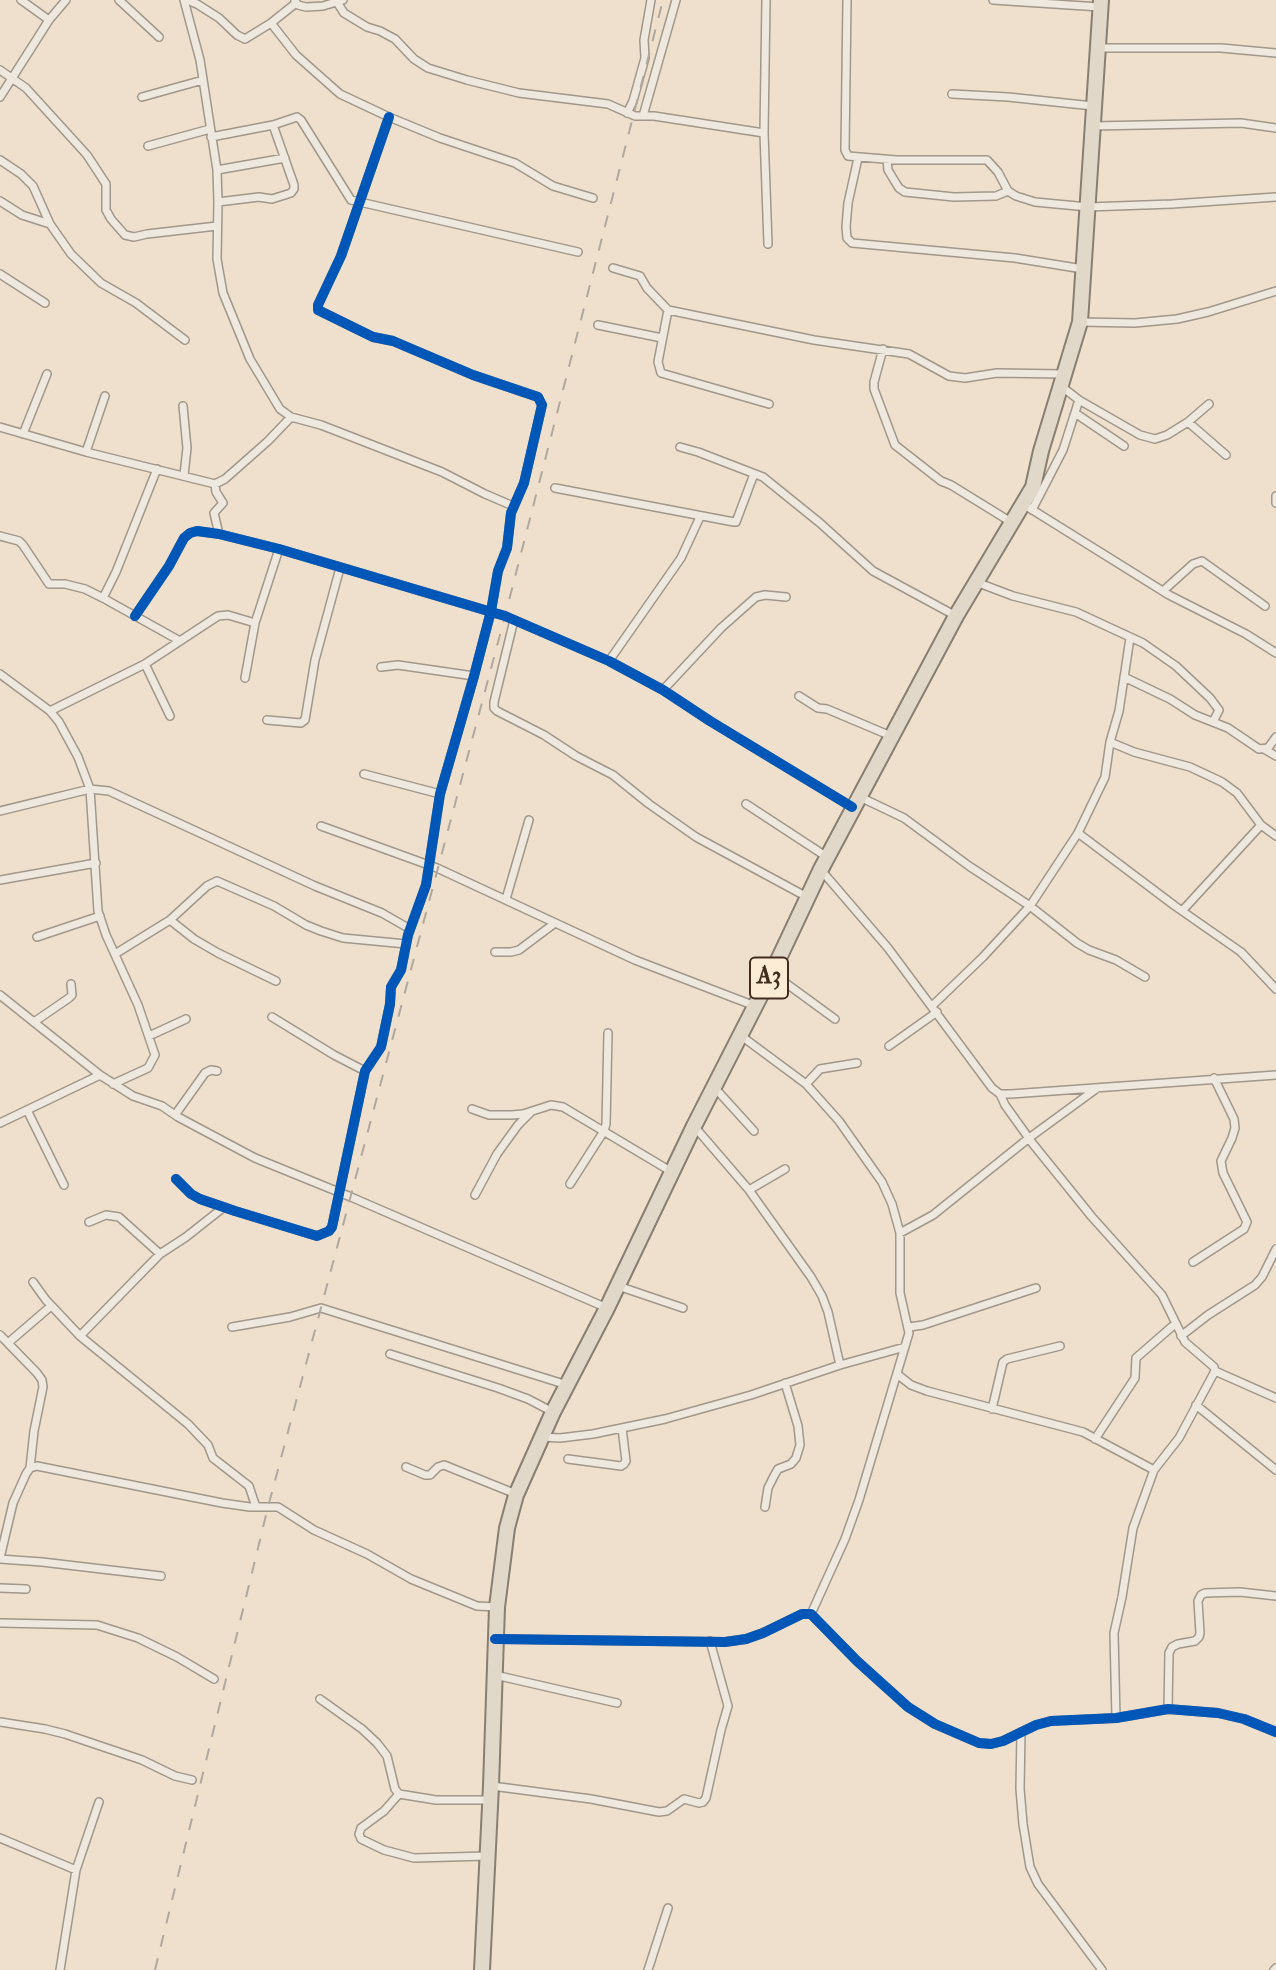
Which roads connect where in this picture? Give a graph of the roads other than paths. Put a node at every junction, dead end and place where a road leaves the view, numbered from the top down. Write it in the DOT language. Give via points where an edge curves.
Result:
graph roads {
  1 [pos="21,0"];
  2 [pos="66,0"];
  3 [pos="119,0"];
  4 [pos="185,0"];
  5 [pos="651,0"];
  6 [pos="676,0"];
  7 [pos="766,0"];
  8 [pos="847,0"];
  9 [pos="993,0"];
  10 [pos="340,1"];
  11 [pos="296,2"];
  12 [pos="1100,4"];
  13 [pos="49,20"];
  14 [pos="271,23"];
  15 [pos="159,37"];
  16 [pos="1099,48"];
  17 [pos="1276,53"];
  18 [pos="0,69"];
  19 [pos="11,78"];
  20 [pos="203,80"];
  21 [pos="952,94"];
  22 [pos="0,97"];
  23 [pos="142,97"];
  24 [pos="1094,106"];
  25 [pos="627,113"];
  26 [pos="643,116"];
  27 [pos="389,117"];
  28 [pos="273,125"];
  29 [pos="1093,126"];
  30 [pos="1276,128"];
  31 [pos="210,133"];
  32 [pos="764,133"];
  33 [pos="148,146"];
  34 [pos="285,158"];
  35 [pos="859,158"];
  36 [pos="0,160"];
  37 [pos="887,160"];
  38 [pos="217,170"];
  39 [pos="1008,191"];
  40 [pos="1276,197"];
  41 [pos="593,198"];
  42 [pos="0,201"];
  43 [pos="218,202"];
  44 [pos="359,203"];
  45 [pos="1088,207"];
  46 [pos="50,224"];
  47 [pos="217,226"];
  48 [pos="768,244"];
  49 [pos="578,252"];
  50 [pos="613,268"];
  51 [pos="1084,269"];
  52 [pos="0,274"];
  53 [pos="1276,292"];
  54 [pos="45,303"];
  55 [pos="668,310"];
  56 [pos="1080,322"];
  57 [pos="598,325"];
  58 [pos="662,338"];
  59 [pos="185,340"];
  60 [pos="883,349"];
  61 [pos="47,374"];
  62 [pos="1062,380"];
  63 [pos="105,396"];
  64 [pos="1080,400"];
  65 [pos="769,404"];
  66 [pos="1209,404"];
  67 [pos="183,406"];
  68 [pos="1075,412"];
  69 [pos="291,417"];
  70 [pos="1188,422"];
  71 [pos="0,427"];
  72 [pos="23,434"];
  73 [pos="1124,446"];
  74 [pos="680,447"];
  75 [pos="86,452"];
  76 [pos="1226,455"];
  77 [pos="157,469"];
  78 [pos="754,474"];
  79 [pos="184,475"];
  80 [pos="215,484"];
  81 [pos="555,488"];
  82 [pos="1276,496"];
  83 [pos="1276,503"];
  84 [pos="513,506"];
  85 [pos="1027,507"];
  86 [pos="700,517"];
  87 [pos="1012,523"];
  88 [pos="219,534"];
  89 [pos="0,536"];
  90 [pos="279,549"];
  91 [pos="340,568"];
  92 [pos="976,582"];
  93 [pos="1163,591"];
  94 [pos="786,597"];
  95 [pos="103,598"];
  96 [pos="1265,606"];
  97 [pos="491,611"];
  98 [pos="135,616"];
  99 [pos="956,616"];
  100 [pos="514,620"];
  101 [pos="256,623"];
  102 [pos="1130,638"];
  103 [pos="180,641"];
  104 [pos="1276,653"];
  105 [pos="609,661"];
  106 [pos="145,664"];
  107 [pos="381,667"];
  108 [pos="0,674"];
  109 [pos="474,676"];
  110 [pos="1124,677"];
  111 [pos="245,678"];
  112 [pos="663,690"];
  113 [pos="799,696"];
  114 [pos="50,711"];
  115 [pos="170,716"];
  116 [pos="267,720"];
  117 [pos="1213,722"];
  118 [pos="891,736"];
  119 [pos="1276,737"];
  120 [pos="1110,742"];
  121 [pos="1264,749"];
  122 [pos="1276,756"];
  123 [pos="364,774"];
  124 [pos="90,789"];
  125 [pos="440,794"];
  126 [pos="855,802"];
  127 [pos="746,804"];
  128 [pos="0,811"];
  129 [pos="528,820"];
  130 [pos="1261,825"];
  131 [pos="321,826"];
  132 [pos="1078,833"];
  133 [pos="1276,836"];
  134 [pos="96,863"];
  135 [pos="824,863"];
  136 [pos="429,865"];
  137 [pos="0,880"];
  138 [pos="807,897"];
  139 [pos="506,899"];
  140 [pos="1030,906"];
  141 [pos="1182,911"];
  142 [pos="100,916"];
  143 [pos="170,920"];
  144 [pos="555,923"];
  145 [pos="410,929"];
  146 [pos="37,937"];
  147 [pos="405,944"];
  148 [pos="495,953"];
  149 [pos="115,954"];
  150 [pos="772,972"];
  151 [pos="1276,974"];
  152 [pos="1145,977"];
  153 [pos="276,981"];
  154 [pos="1270,982"];
  155 [pos="71,984"];
  156 [pos="1276,989"];
  157 [pos="0,995"];
  158 [pos="755,1006"];
  159 [pos="934,1009"];
  160 [pos="272,1017"];
  161 [pos="186,1019"];
  162 [pos="835,1019"];
  163 [pos="34,1022"];
  164 [pos="608,1033"];
  165 [pos="740,1035"];
  166 [pos="149,1036"];
  167 [pos="888,1046"];
  168 [pos="857,1063"];
  169 [pos="217,1071"];
  170 [pos="365,1071"];
  171 [pos="100,1075"];
  172 [pos="1276,1075"];
  173 [pos="1214,1078"];
  174 [pos="113,1084"];
  175 [pos="806,1084"];
  176 [pos="714,1086"];
  177 [pos="1098,1087"];
  178 [pos="1000,1094"];
  179 [pos="472,1109"];
  180 [pos="27,1110"];
  181 [pos="531,1112"];
  182 [pos="175,1115"];
  183 [pos="0,1123"];
  184 [pos="694,1126"];
  185 [pos="604,1131"];
  186 [pos="754,1131"];
  187 [pos="1029,1138"];
  188 [pos="785,1169"];
  189 [pos="673,1172"];
  190 [pos="176,1178"];
  191 [pos="570,1184"];
  192 [pos="64,1185"];
  193 [pos="749,1190"];
  194 [pos="339,1193"];
  195 [pos="475,1195"];
  196 [pos="224,1207"];
  197 [pos="89,1222"];
  198 [pos="900,1233"];
  199 [pos="1276,1249"];
  200 [pos="160,1254"];
  201 [pos="1193,1262"];
  202 [pos="33,1282"];
  203 [pos="618,1286"];
  204 [pos="1036,1288"];
  205 [pos="51,1306"];
  206 [pos="607,1308"];
  207 [pos="683,1308"];
  208 [pos="1175,1324"];
  209 [pos="232,1327"];
  210 [pos="909,1327"];
  211 [pos="0,1335"];
  212 [pos="1181,1335"];
  213 [pos="80,1336"];
  214 [pos="8,1343"];
  215 [pos="1060,1346"];
  216 [pos="905,1348"];
  217 [pos="390,1354"];
  218 [pos="840,1365"];
  219 [pos="1216,1371"];
  220 [pos="897,1374"];
  221 [pos="785,1383"];
  222 [pos="567,1385"];
  223 [pos="1276,1398"];
  224 [pos="1196,1405"];
  225 [pos="992,1409"];
  226 [pos="553,1412"];
  227 [pos="622,1428"];
  228 [pos="542,1437"];
  229 [pos="1095,1439"];
  230 [pos="568,1459"];
  231 [pos="406,1467"];
  232 [pos="30,1468"];
  233 [pos="1154,1470"];
  234 [pos="1276,1470"];
  235 [pos="516,1494"];
  236 [pos="256,1507"];
  237 [pos="765,1507"];
  238 [pos="0,1558"];
  239 [pos="161,1576"];
  240 [pos="0,1588"];
  241 [pos="26,1590"];
  242 [pos="1276,1596"];
  243 [pos="497,1607"];
  244 [pos="811,1614"];
  245 [pos="0,1623"];
  246 [pos="495,1639"];
  247 [pos="710,1642"];
  248 [pos="494,1675"];
  249 [pos="214,1679"];
  250 [pos="320,1699"];
  251 [pos="617,1703"];
  252 [pos="1168,1709"];
  253 [pos="1116,1718"];
  254 [pos="0,1722"];
  255 [pos="1021,1732"];
  256 [pos="1276,1732"];
  257 [pos="192,1780"];
  258 [pos="490,1793"];
  259 [pos="398,1794"];
  260 [pos="99,1802"];
  261 [pos="0,1838"];
  262 [pos="486,1856"];
  263 [pos="76,1870"];
  264 [pos="668,1908"];
  265 [pos="60,1970"];
  266 [pos="481,1970"];
  267 [pos="648,1970"];
  268 [pos="1102,1970"];
  1 -- 13 [label="street"];
  2 -- 13 [label="street"];
  3 -- 15 [label="street"];
  4 -- 14 [label="street" via="219,18 240,38"];
  4 -- 20 [label="street"];
  5 -- 25 [label="street" via="645,58"];
  6 -- 26 [label="street"];
  7 -- 32 [label="street"];
  8 -- 35 [label="street" via="845,150 848,156"];
  9 -- 12 [label="street"];
  10 -- 11 [label="street" via="306,7"];
  10 -- 25 [label="street" via="344,13 395,39 428,68 519,93 608,104"];
  11 -- 14 [label="street"];
  12 -- 16 [label="highway, A3"];
  13 -- 19 [label="street"];
  14 -- 27 [label="street" via="296,55 340,94"];
  16 -- 17 [label="street"];
  16 -- 24 [label="highway, A3"];
  18 -- 19 [label="street"];
  19 -- 22 [label="street"];
  19 -- 47 [label="street" via="26,88 87,155 106,184 106,210 125,235"];
  20 -- 23 [label="street"];
  20 -- 31 [label="street"];
  21 -- 24 [label="street"];
  24 -- 29 [label="highway, A3"];
  25 -- 26 [label="street"];
  26 -- 32 [label="street"];
  27 -- 41 [label="street" via="515,163 553,186"];
  27 -- 44 [label="street"];
  28 -- 31 [label="street"];
  28 -- 34 [label="street"];
  28 -- 44 [label="street" via="299,117 348,197"];
  29 -- 30 [label="street" via="1241,123"];
  29 -- 45 [label="highway, A3"];
  31 -- 33 [label="street"];
  31 -- 38 [label="street"];
  32 -- 48 [label="street"];
  34 -- 38 [label="street"];
  34 -- 43 [label="street" via="294,185 291,193 272,199"];
  35 -- 37 [label="street"];
  35 -- 51 [label="street" via="846,227 852,243"];
  36 -- 46 [label="street" via="33,186"];
  37 -- 39 [label="street" via="987,160"];
  37 -- 39 [label="street" via="888,170 905,192 954,197 996,196"];
  38 -- 43 [label="street"];
  39 -- 45 [label="street" via="1035,202"];
  40 -- 45 [label="street"];
  42 -- 46 [label="street" via="22,215"];
  43 -- 47 [label="street"];
  44 -- 49 [label="street"];
  44 -- 84 [label="street" via="318,310 373,337 540,398 524,483"];
  45 -- 51 [label="highway, A3"];
  46 -- 59 [label="street" via="71,254 101,283"];
  47 -- 69 [label="street" via="217,259 233,320 250,359 281,409"];
  50 -- 55 [label="street" via="640,276"];
  51 -- 56 [label="highway, A3"];
  52 -- 54 [label="street"];
  53 -- 56 [label="street" via="1177,318"];
  55 -- 58 [label="street"];
  55 -- 60 [label="street"];
  56 -- 62 [label="highway, A3"];
  57 -- 58 [label="street"];
  58 -- 65 [label="street" via="658,367 663,375"];
  60 -- 62 [label="street" via="909,354 949,376 997,373"];
  60 -- 87 [label="street" via="874,388 895,444 941,481"];
  61 -- 72 [label="street"];
  62 -- 64 [label="street"];
  62 -- 85 [label="highway, A3"];
  63 -- 75 [label="street"];
  64 -- 68 [label="street"];
  64 -- 70 [label="street" via="1155,439"];
  66 -- 70 [label="street"];
  67 -- 79 [label="street"];
  68 -- 73 [label="street"];
  68 -- 85 [label="street" via="1063,450"];
  69 -- 80 [label="street"];
  69 -- 84 [label="street" via="442,472"];
  70 -- 76 [label="street"];
  71 -- 72 [label="street"];
  72 -- 75 [label="street"];
  74 -- 78 [label="street"];
  75 -- 77 [label="street"];
  77 -- 79 [label="street"];
  77 -- 95 [label="street"];
  78 -- 86 [label="street" via="736,522"];
  78 -- 99 [label="street" via="873,570"];
  79 -- 80 [label="street"];
  80 -- 88 [label="street" via="223,503 214,513"];
  81 -- 86 [label="street"];
  82 -- 83 [label="street"];
  84 -- 97 [label="street"];
  85 -- 87 [label="highway, A3"];
  85 -- 93 [label="street"];
  86 -- 105 [label="street" via="681,558"];
  87 -- 92 [label="highway, A3"];
  88 -- 90 [label="street"];
  88 -- 98 [label="street" via="197,531 184,538"];
  89 -- 95 [label="street" via="19,541 49,584 73,585"];
  90 -- 91 [label="street"];
  90 -- 101 [label="street"];
  91 -- 97 [label="street"];
  91 -- 116 [label="street" via="315,660 305,720"];
  92 -- 99 [label="highway, A3"];
  92 -- 102 [label="street" via="1076,612"];
  93 -- 96 [label="street" via="1202,561"];
  93 -- 104 [label="street"];
  94 -- 112 [label="street" via="753,599"];
  95 -- 98 [label="street"];
  97 -- 100 [label="street"];
  97 -- 109 [label="street"];
  98 -- 103 [label="street"];
  99 -- 118 [label="highway, A3"];
  100 -- 105 [label="street"];
  100 -- 138 [label="street" via="496,689 497,711 613,775 696,837"];
  101 -- 103 [label="street" via="223,614"];
  101 -- 111 [label="street"];
  102 -- 110 [label="street"];
  102 -- 117 [label="street" via="1176,666 1210,698 1219,710"];
  103 -- 106 [label="street"];
  105 -- 112 [label="street"];
  106 -- 114 [label="street"];
  106 -- 115 [label="street"];
  107 -- 109 [label="street" via="398,665"];
  108 -- 114 [label="street"];
  109 -- 125 [label="street"];
  110 -- 117 [label="street"];
  110 -- 120 [label="street"];
  112 -- 126 [label="street"];
  113 -- 118 [label="street"];
  114 -- 124 [label="street" via="78,757"];
  117 -- 121 [label="street"];
  118 -- 126 [label="highway, A3"];
  119 -- 121 [label="street"];
  120 -- 130 [label="street" via="1222,782 1237,793"];
  120 -- 132 [label="street" via="1103,783"];
  121 -- 122 [label="street"];
  123 -- 125 [label="street"];
  124 -- 128 [label="street"];
  124 -- 134 [label="street"];
  124 -- 145 [label="street" via="109,791"];
  125 -- 136 [label="street"];
  126 -- 135 [label="highway, A3"];
  126 -- 140 [label="street" via="904,818"];
  127 -- 135 [label="street"];
  129 -- 139 [label="street"];
  130 -- 133 [label="street"];
  130 -- 141 [label="street"];
  131 -- 136 [label="street"];
  132 -- 140 [label="street"];
  132 -- 141 [label="street"];
  134 -- 137 [label="street"];
  134 -- 142 [label="street"];
  135 -- 138 [label="highway, A3"];
  135 -- 159 [label="street"];
  136 -- 139 [label="street"];
  136 -- 145 [label="street"];
  138 -- 150 [label="highway, A3"];
  139 -- 144 [label="street"];
  140 -- 152 [label="street" via="1077,943"];
  140 -- 159 [label="street"];
  141 -- 154 [label="street" via="1241,952"];
  142 -- 146 [label="street"];
  142 -- 149 [label="street"];
  143 -- 147 [label="street" via="216,881 321,931"];
  143 -- 149 [label="street"];
  143 -- 153 [label="street" via="218,953"];
  144 -- 148 [label="street" via="519,950"];
  144 -- 158 [label="street" via="635,960"];
  145 -- 147 [label="street"];
  147 -- 170 [label="street" via="401,970 391,988 385,1034"];
  149 -- 166 [label="street"];
  150 -- 158 [label="highway, A3"];
  150 -- 162 [label="street"];
  151 -- 154 [label="street"];
  154 -- 156 [label="street"];
  155 -- 163 [label="street" via="72,995"];
  157 -- 163 [label="street"];
  158 -- 165 [label="highway, A3"];
  159 -- 167 [label="street"];
  159 -- 178 [label="street"];
  160 -- 170 [label="street"];
  161 -- 166 [label="street"];
  163 -- 171 [label="street"];
  164 -- 185 [label="street"];
  165 -- 175 [label="street"];
  165 -- 176 [label="highway, A3"];
  166 -- 174 [label="street" via="155,1055 148,1068"];
  168 -- 175 [label="street" via="820,1069"];
  169 -- 182 [label="street" via="205,1073"];
  170 -- 194 [label="street"];
  171 -- 174 [label="street"];
  171 -- 180 [label="street"];
  172 -- 173 [label="street"];
  173 -- 177 [label="street"];
  173 -- 201 [label="street" via="1236,1128 1221,1161 1223,1173 1247,1222 1244,1229"];
  174 -- 182 [label="street"];
  175 -- 198 [label="street" via="882,1182"];
  176 -- 184 [label="highway, A3"];
  176 -- 186 [label="street"];
  177 -- 178 [label="street"];
  177 -- 187 [label="street"];
  178 -- 187 [label="street"];
  179 -- 181 [label="street" via="489,1115"];
  180 -- 183 [label="street"];
  180 -- 192 [label="street"];
  181 -- 185 [label="street" via="551,1105 563,1107"];
  181 -- 195 [label="street" via="497,1154"];
  182 -- 194 [label="street" via="255,1158"];
  184 -- 189 [label="highway, A3"];
  184 -- 193 [label="street"];
  185 -- 189 [label="street"];
  185 -- 191 [label="street"];
  187 -- 198 [label="street" via="933,1215"];
  187 -- 208 [label="street" via="1161,1295"];
  188 -- 193 [label="street"];
  189 -- 203 [label="highway, A3"];
  190 -- 196 [label="street" via="191,1194"];
  193 -- 218 [label="street" via="822,1296"];
  194 -- 196 [label="street" via="332,1227 317,1236"];
  194 -- 206 [label="street"];
  196 -- 200 [label="street"];
  197 -- 200 [label="street" via="106,1214 119,1217"];
  198 -- 210 [label="street" via="900,1293"];
  199 -- 212 [label="street" via="1255,1285"];
  200 -- 213 [label="street"];
  202 -- 205 [label="street"];
  203 -- 206 [label="highway, A3"];
  203 -- 207 [label="street"];
  204 -- 210 [label="street"];
  205 -- 213 [label="street"];
  205 -- 214 [label="street"];
  206 -- 222 [label="highway, A3"];
  208 -- 212 [label="street"];
  208 -- 229 [label="street" via="1136,1358 1135,1378"];
  209 -- 222 [label="street" via="321,1308"];
  210 -- 216 [label="street"];
  211 -- 214 [label="street"];
  212 -- 219 [label="street"];
  213 -- 236 [label="street" via="188,1424 213,1458 249,1486"];
  214 -- 232 [label="street" via="42,1380"];
  215 -- 225 [label="street" via="1003,1362"];
  216 -- 218 [label="street"];
  216 -- 220 [label="street"];
  217 -- 226 [label="street" via="498,1388"];
  218 -- 221 [label="street"];
  219 -- 223 [label="street"];
  219 -- 224 [label="street"];
  220 -- 225 [label="street" via="927,1391"];
  220 -- 244 [label="street" via="859,1500"];
  221 -- 227 [label="street"];
  221 -- 237 [label="street" via="800,1445 791,1464 774,1476"];
  222 -- 226 [label="highway, A3"];
  224 -- 233 [label="street" via="1180,1438"];
  224 -- 234 [label="street"];
  225 -- 229 [label="street"];
  226 -- 228 [label="highway, A3"];
  227 -- 228 [label="street"];
  227 -- 230 [label="street" via="626,1461 621,1466"];
  228 -- 235 [label="highway, A3"];
  229 -- 233 [label="street"];
  231 -- 235 [label="street" via="430,1475 444,1465"];
  232 -- 236 [label="street"];
  232 -- 238 [label="street" via="13,1503"];
  233 -- 253 [label="street" via="1133,1528 1114,1633"];
  235 -- 243 [label="highway, A3"];
  236 -- 243 [label="street" via="278,1507 411,1579 477,1606"];
  238 -- 239 [label="street"];
  240 -- 241 [label="street"];
  242 -- 252 [label="street" via="1240,1592 1201,1595 1199,1637 1172,1647 1169,1653"];
  243 -- 246 [label="highway, A3"];
  244 -- 247 [label="street" via="746,1639"];
  244 -- 255 [label="street" via="883,1685 935,1724 979,1743 1003,1741"];
  245 -- 249 [label="street" via="97,1625 138,1638"];
  246 -- 247 [label="street"];
  246 -- 248 [label="highway, A3"];
  247 -- 258 [label="street" via="728,1706 704,1802 684,1799 659,1812 591,1799"];
  248 -- 251 [label="street"];
  248 -- 258 [label="highway, A3"];
  250 -- 259 [label="street" via="377,1743 387,1756"];
  252 -- 253 [label="street"];
  252 -- 256 [label="street" via="1218,1713"];
  253 -- 255 [label="street" via="1051,1721"];
  254 -- 257 [label="street" via="65,1734"];
  255 -- 268 [label="street" via="1020,1789 1030,1867"];
  258 -- 259 [label="street" via="436,1800"];
  258 -- 262 [label="highway, A3"];
  259 -- 262 [label="street" via="361,1828 361,1839 414,1858"];
  260 -- 263 [label="street"];
  261 -- 263 [label="street"];
  262 -- 266 [label="highway, A3"];
  263 -- 265 [label="street"];
  264 -- 267 [label="street"];
}
